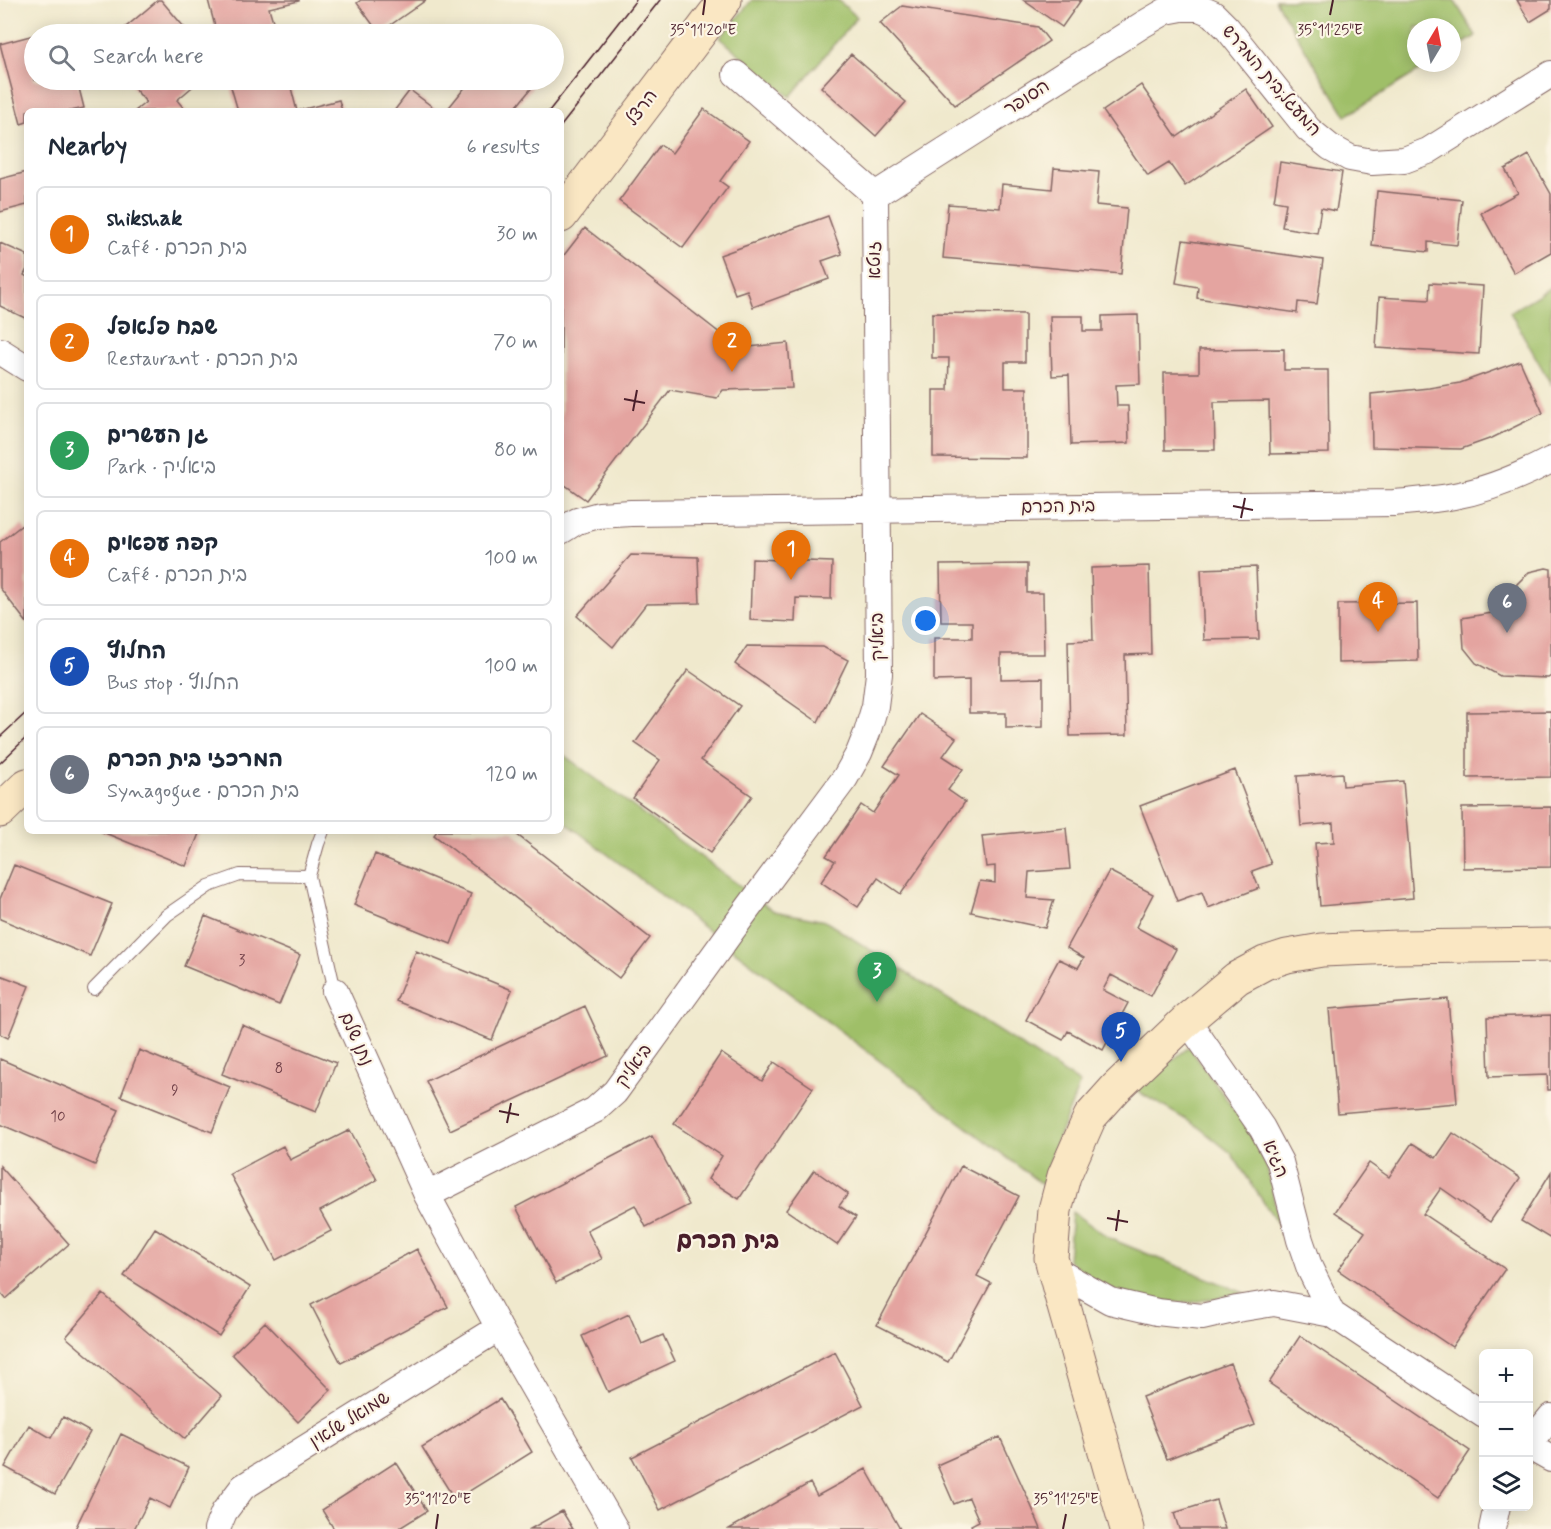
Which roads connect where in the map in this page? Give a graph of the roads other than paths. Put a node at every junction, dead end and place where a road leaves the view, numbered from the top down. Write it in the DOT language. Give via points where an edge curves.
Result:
graph roads {
  1 [pos="725,0"];
  2 [pos="1182,8"];
  3 [pos="736,74"];
  4 [pos="1551,74"];
  5 [pos="875,195"];
  6 [pos="564,212"];
  7 [pos="0,351"];
  8 [pos="24,366"];
  9 [pos="1551,460"];
  10 [pos="877,510"];
  11 [pos="564,529"];
  12 [pos="24,787"];
  13 [pos="0,811"];
  14 [pos="322,834"];
  15 [pos="309,876"];
  16 [pos="1551,945"];
  17 [pos="94,989"];
  18 [pos="335,991"];
  19 [pos="1187,1020"];
  20 [pos="427,1195"];
  21 [pos="1055,1270"];
  22 [pos="1332,1314"];
  23 [pos="499,1328"];
  24 [pos="1479,1412"];
  25 [pos="1551,1417"];
  26 [pos="1533,1439"];
  27 [pos="1533,1448"];
  28 [pos="1551,1459"];
  29 [pos="1496,1511"];
  30 [pos="217,1529"];
  31 [pos="615,1529"];
  32 [pos="1127,1529"];
  33 [pos="1492,1529"];
  1 -- 6 [label="street, הרצל"];
  2 -- 4 [label="street, המעגל;בית המדרש" via="1199,8 1213,14 1308,129 1350,158 1372,162 1404,160 1428,151"];
  2 -- 5 [label="street, הסופר" via="1167,11 1142,25"];
  3 -- 5 [label="street"];
  5 -- 10 [label="street, זוטא"];
  7 -- 8 [label="street"];
  9 -- 10 [label="street, בית הכרם" via="1480,490 1394,503"];
  10 -- 11 [label="street, בית הכרם" via="631,513 599,515"];
  10 -- 20 [label="street, ביאליק" via="879,674 867,734 845,778 615,1092 595,1110"];
  12 -- 13 [label="street"];
  14 -- 15 [label="lane, נתן שלם"];
  15 -- 17 [label="lane" via="240,875 209,886 167,915"];
  15 -- 18 [label="lane, נתן שלם"];
  16 -- 19 [label="street" via="1322,950 1287,956 1237,978"];
  18 -- 20 [label="street, נתן שלם"];
  19 -- 21 [label="street" via="1090,1117 1064,1176 1055,1210"];
  19 -- 22 [label="street, הגיא" via="1262,1128 1280,1162 1300,1240"];
  20 -- 23 [label="street"];
  21 -- 22 [label="street" via="1110,1301 1157,1312 1202,1317 1274,1303"];
  21 -- 32 [label="street"];
  22 -- 24 [label="street"];
  23 -- 30 [label="street, שמואל שלאין" via="243,1487"];
  23 -- 31 [label="street"];
  25 -- 26 [label="street"];
  27 -- 28 [label="street"];
  29 -- 33 [label="street"];
}
